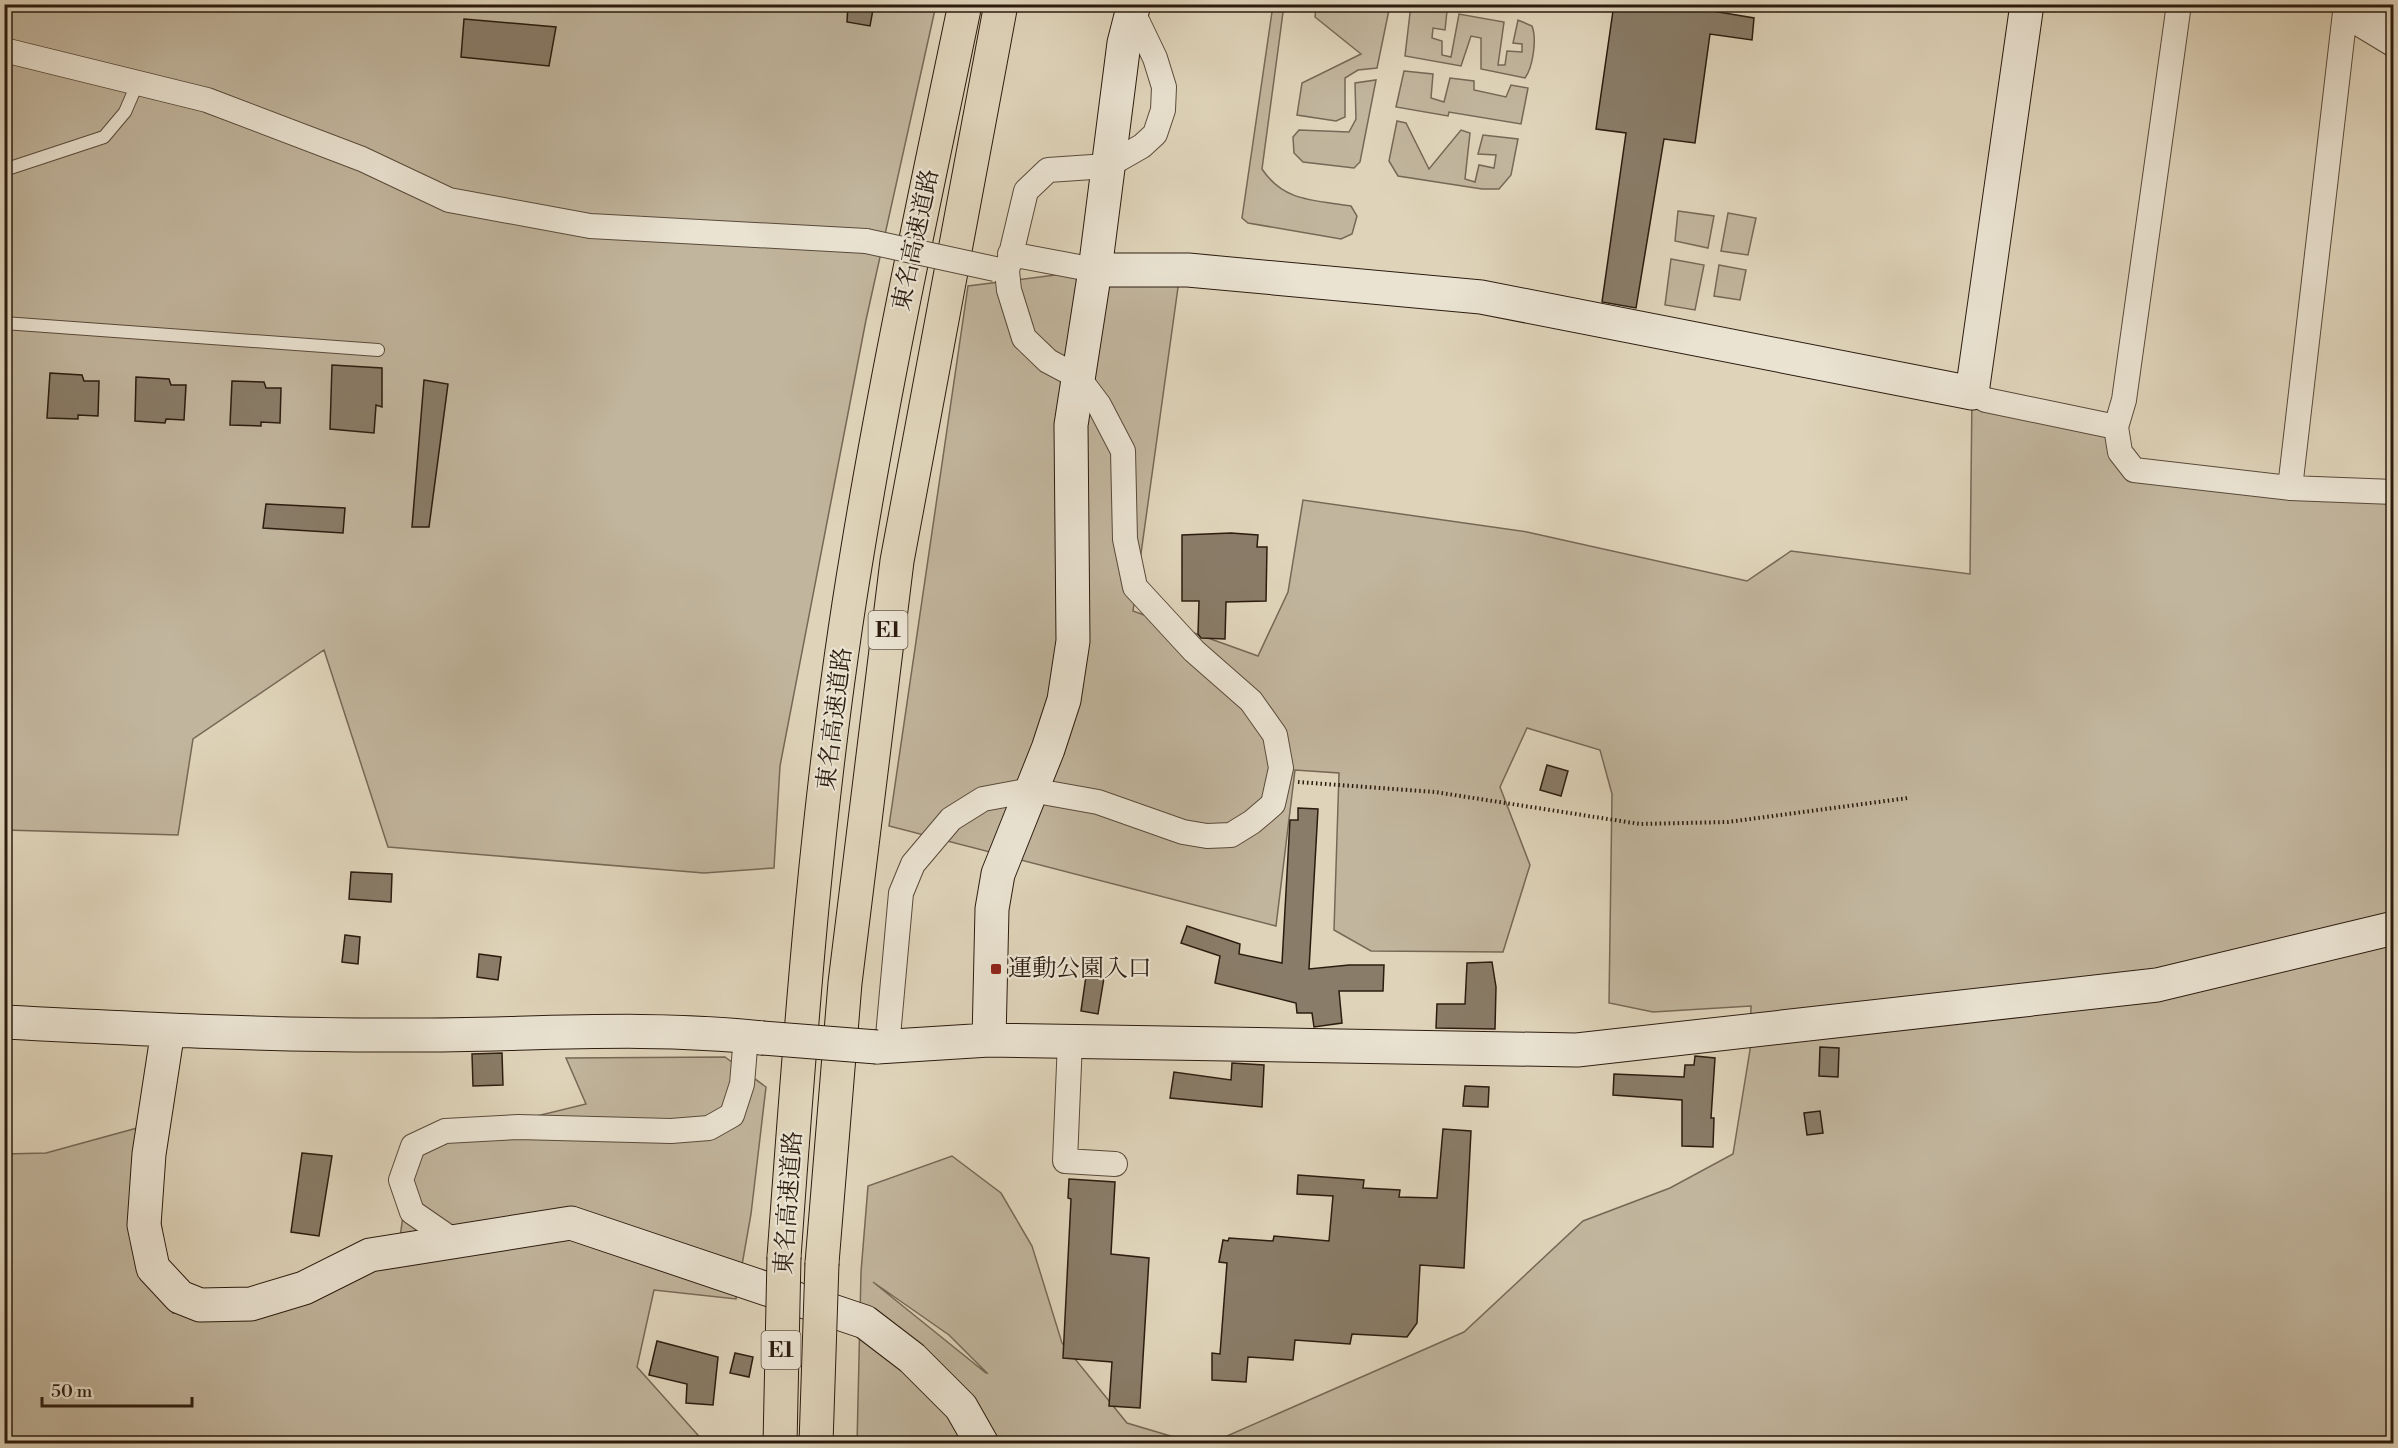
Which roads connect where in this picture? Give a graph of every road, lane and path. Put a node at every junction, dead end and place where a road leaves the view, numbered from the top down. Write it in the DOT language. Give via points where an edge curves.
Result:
graph roads {
  1 [pos="965,4"];
  2 [pos="1001,4"];
  3 [pos="2027,4"];
  4 [pos="2179,4"];
  5 [pos="1133,7"];
  6 [pos="2352,8"];
  7 [pos="2394,21"];
  8 [pos="2394,45"];
  9 [pos="4,50"];
  10 [pos="138,82"];
  11 [pos="1107,166"];
  12 [pos="4,170"];
  13 [pos="1004,264"];
  14 [pos="1095,270"];
  15 [pos="4,323"];
  16 [pos="378,350"];
  17 [pos="1078,377"];
  18 [pos="1972,393"];
  19 [pos="2116,427"];
  20 [pos="2290,488"];
  21 [pos="2394,492"];
  22 [pos="1278,780"];
  23 [pos="1031,790"];
  24 [pos="1908,798"];
  25 [pos="2394,928"];
  26 [pos="4,1022"];
  27 [pos="168,1030"];
  28 [pos="754,1037"];
  29 [pos="989,1040"];
  30 [pos="1070,1041"];
  31 [pos="882,1047"];
  32 [pos="1115,1164"];
  33 [pos="454,1241"];
  34 [pos="780,1443"];
  35 [pos="816,1443"];
  36 [pos="982,1443"];
  1 -- 34 [label="highway, 東名高速道路 / E1, bridge" via="856,556 829,758 806,970 784,1257"];
  2 -- 35 [label="highway, 東名高速道路 / E1, bridge" via="897,561 845,983 822,1263"];
  3 -- 18 [label="street"];
  4 -- 19 [label="street" via="2124,400"];
  5 -- 11 [label="street"];
  5 -- 11 [label="street" via="1164,87 1163,110 1155,134"];
  6 -- 7 [label="street"];
  6 -- 8 [label="street"];
  6 -- 20 [label="street"];
  9 -- 10 [label="street"];
  10 -- 12 [label="lane" via="125,112 104,137"];
  10 -- 13 [label="street, bridge" via="207,100 362,159 449,200 590,226 866,241"];
  11 -- 13 [label="street" via="1048,170 1026,191"];
  11 -- 14 [label="street"];
  13 -- 14 [label="street"];
  13 -- 17 [label="street" via="1024,338 1048,361"];
  14 -- 17 [label="street"];
  14 -- 18 [label="street" via="1188,270 1481,297"];
  15 -- 16 [label="lane"];
  17 -- 22 [label="street" via="1099,405 1123,451 1125,539 1135,586 1194,651 1251,700 1275,735 1281,768"];
  17 -- 23 [label="street" via="1071,424 1073,641 1064,700"];
  18 -- 19 [label="street" via="1986,400"];
  19 -- 20 [label="street" via="2120,452 2134,470"];
  20 -- 21 [label="street"];
  22 -- 23 [label="street" via="1273,804 1252,822 1230,835 1207,836 1183,832 1098,802"];
  22 -- 24 [label="path" via="1435,792 1640,824 1728,822"];
  23 -- 29 [label="street" via="998,874 992,909"];
  23 -- 31 [label="street" via="983,799 951,819 913,864 901,893"];
  25 -- 30 [label="street" via="2157,985 1577,1050"];
  26 -- 27 [label="street"];
  27 -- 28 [label="street" via="411,1035 658,1030"];
  27 -- 33 [label="street" via="149,1154 144,1225 153,1268 180,1297 200,1305 251,1304 304,1288 370,1255"];
  28 -- 31 [label="street, bridge"];
  28 -- 33 [label="street" via="732,1115 709,1128 671,1131 518,1127 445,1131 413,1146 401,1180 412,1212"];
  29 -- 30 [label="street"];
  29 -- 31 [label="street"];
  30 -- 32 [label="street" via="1065,1161"];
  33 -- 36 [label="street" via="571,1223 865,1322 912,1358 961,1407"];
}
